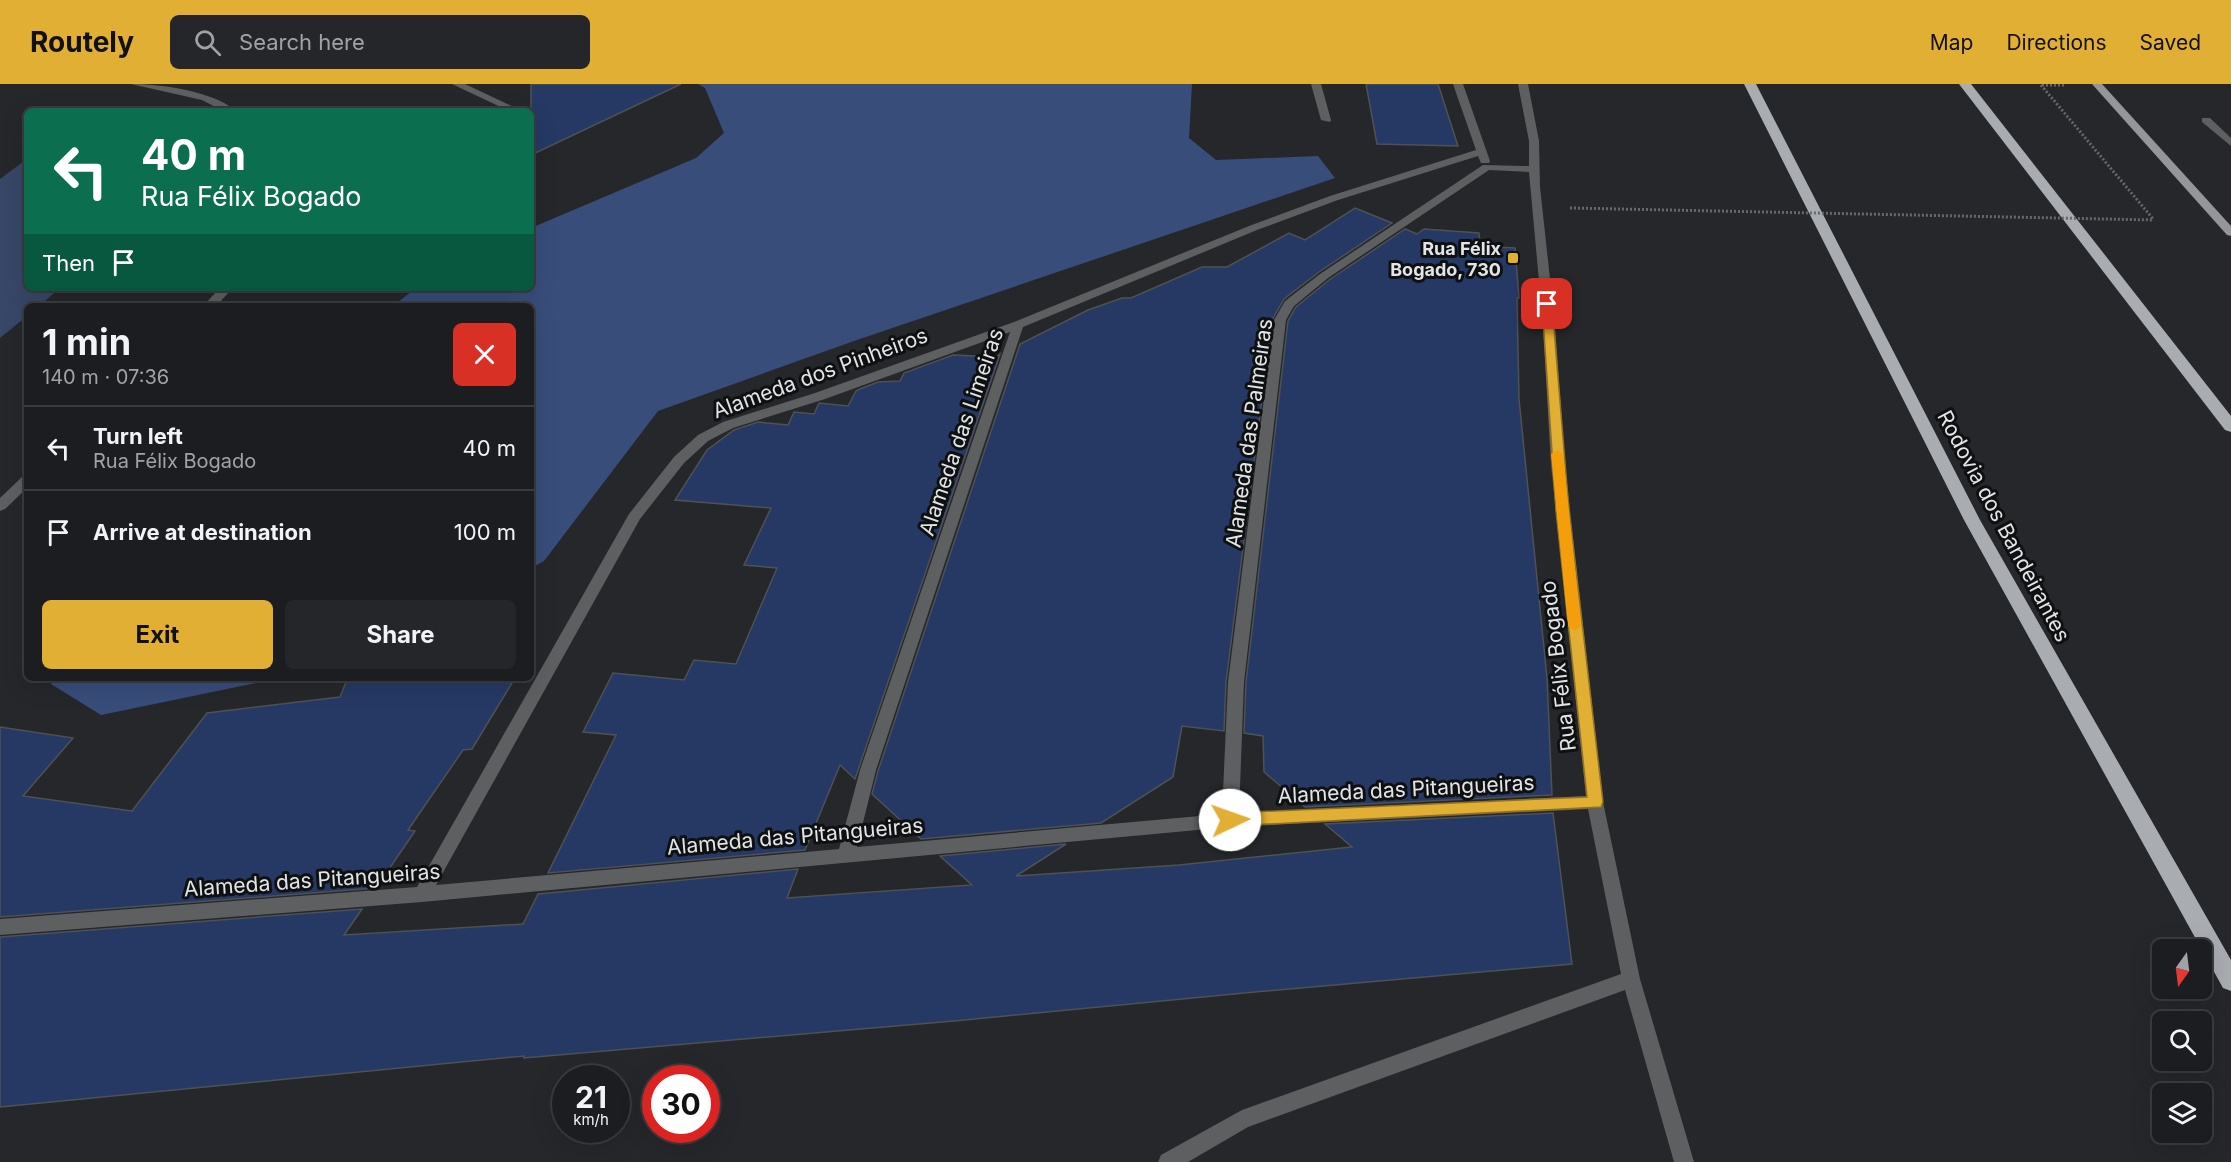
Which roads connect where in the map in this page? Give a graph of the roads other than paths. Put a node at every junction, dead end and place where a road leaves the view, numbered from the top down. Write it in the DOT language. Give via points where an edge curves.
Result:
graph roads {
  1 [pos="136,84"];
  2 [pos="457,84"];
  3 [pos="1316,84"];
  4 [pos="1458,84"];
  5 [pos="1523,84"];
  6 [pos="1750,84"];
  7 [pos="1965,84"];
  8 [pos="2097,84"];
  9 [pos="225,108"];
  10 [pos="510,108"];
  11 [pos="1326,120"];
  12 [pos="2206,120"];
  13 [pos="2231,143"];
  14 [pos="1482,152"];
  15 [pos="1487,167"];
  16 [pos="1534,169"];
  17 [pos="2231,233"];
  18 [pos="224,291"];
  19 [pos="212,303"];
  20 [pos="1018,325"];
  21 [pos="2231,427"];
  22 [pos="24,483"];
  23 [pos="0,506"];
  24 [pos="1595,802"];
  25 [pos="1230,820"];
  26 [pos="847,854"];
  27 [pos="422,894"];
  28 [pos="0,927"];
  29 [pos="1631,979"];
  30 [pos="2231,981"];
  31 [pos="1168,1162"];
  32 [pos="1684,1162"];
  1 -- 9 [label="street" via="206,98"];
  2 -- 10 [label="street"];
  3 -- 11 [label="street"];
  4 -- 14 [label="street"];
  5 -- 16 [label="street, Rua Félix Bogado" via="1534,141"];
  6 -- 30 [label="highway, Rodovia dos Bandeirantes" via="1972,520"];
  7 -- 21 [label="highway"];
  8 -- 17 [label="main road"];
  12 -- 13 [label="street"];
  14 -- 15 [label="street"];
  14 -- 20 [label="street, Alameda das Limeiras" via="1253,228"];
  15 -- 16 [label="street"];
  15 -- 25 [label="street, Alameda das Palmeiras" via="1324,276 1289,304 1280,320 1236,682"];
  16 -- 24 [label="street, Rua Félix Bogado" via="1559,477"];
  18 -- 19 [label="street"];
  20 -- 26 [label="street, Alameda das Limeiras" via="868,770"];
  20 -- 27 [label="street, Alameda dos Pinheiros" via="728,425 703,438 679,460 634,517"];
  22 -- 23 [label="street"];
  24 -- 25 [label="street, Alameda das Pitangueiras"];
  24 -- 29 [label="street, Rua Félix Bogado"];
  25 -- 26 [label="street, Alameda das Pitangueiras"];
  26 -- 27 [label="street, Alameda das Pitangueiras"];
  27 -- 28 [label="street, Alameda das Pitangueiras"];
  29 -- 31 [label="street" via="1242,1120"];
  29 -- 32 [label="street, Rua Félix Bogado"];
}
